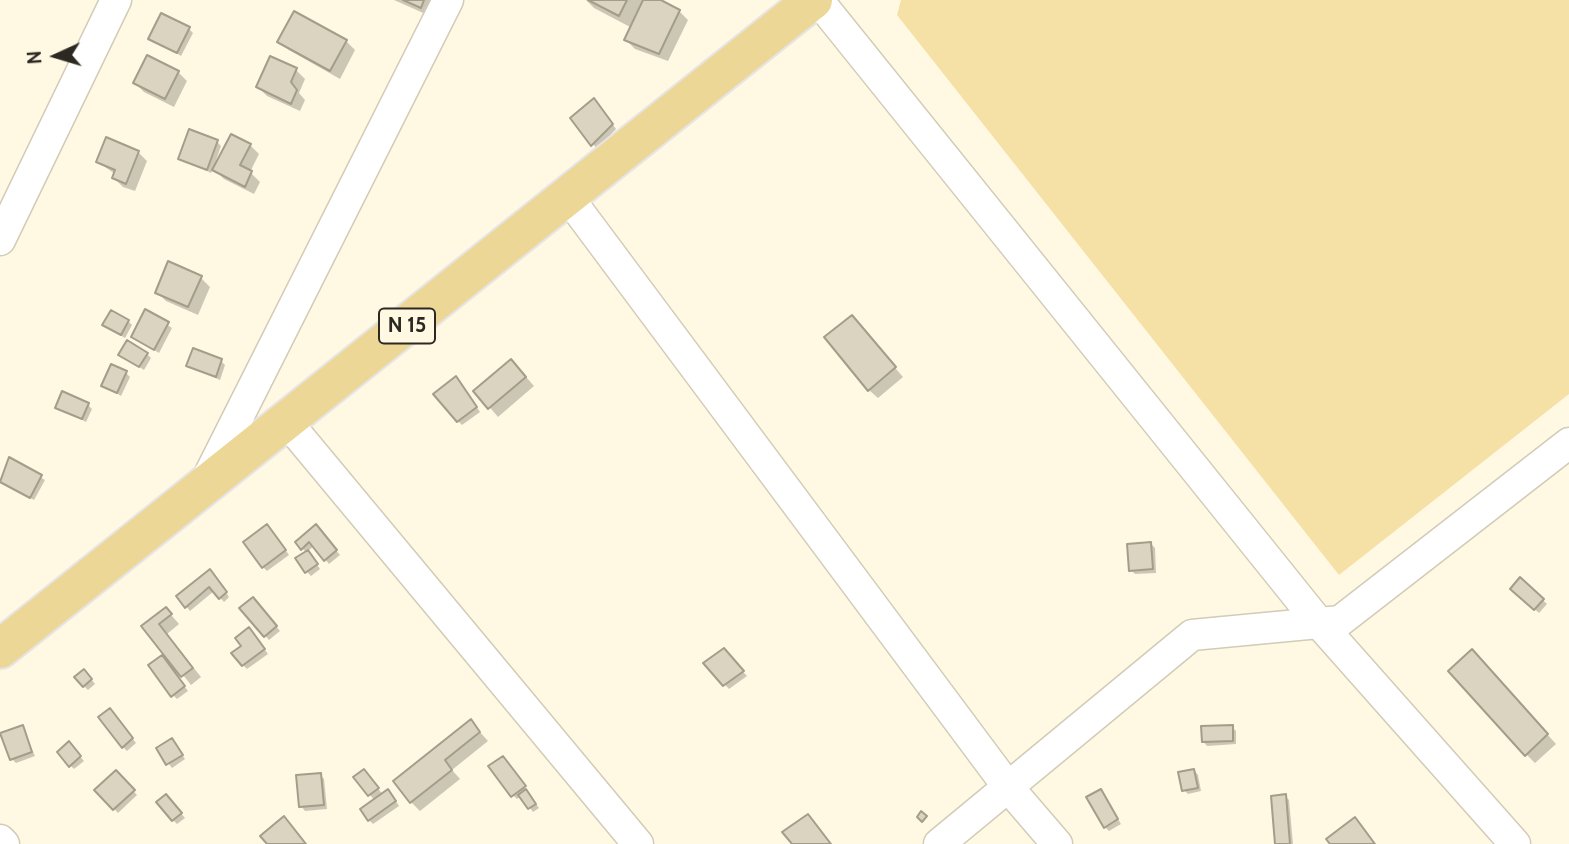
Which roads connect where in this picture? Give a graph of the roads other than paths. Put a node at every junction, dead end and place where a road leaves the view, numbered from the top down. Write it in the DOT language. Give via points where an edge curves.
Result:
graph roads {
  1 [pos="116,0"];
  2 [pos="448,0"];
  3 [pos="815,0"];
  4 [pos="568,197"];
  5 [pos="0,240"];
  6 [pos="287,422"];
  7 [pos="1569,443"];
  8 [pos="204,484"];
  9 [pos="1319,623"];
  10 [pos="0,649"];
  11 [pos="1008,787"];
  12 [pos="0,840"];
  13 [pos="4,844"];
  14 [pos="638,844"];
  15 [pos="939,844"];
  16 [pos="1057,844"];
  17 [pos="1515,844"];
  1 -- 5 [label="street"];
  2 -- 8 [label="street"];
  3 -- 4 [label="main road, N 15"];
  3 -- 9 [label="street"];
  4 -- 6 [label="main road, N 15"];
  4 -- 11 [label="street"];
  6 -- 8 [label="main road, N 15"];
  6 -- 14 [label="street"];
  7 -- 9 [label="street" via="1340,621"];
  8 -- 10 [label="main road, N 15"];
  9 -- 11 [label="street" via="1192,635"];
  9 -- 17 [label="street"];
  11 -- 15 [label="street"];
  11 -- 16 [label="street"];
  12 -- 13 [label="street"];
}
